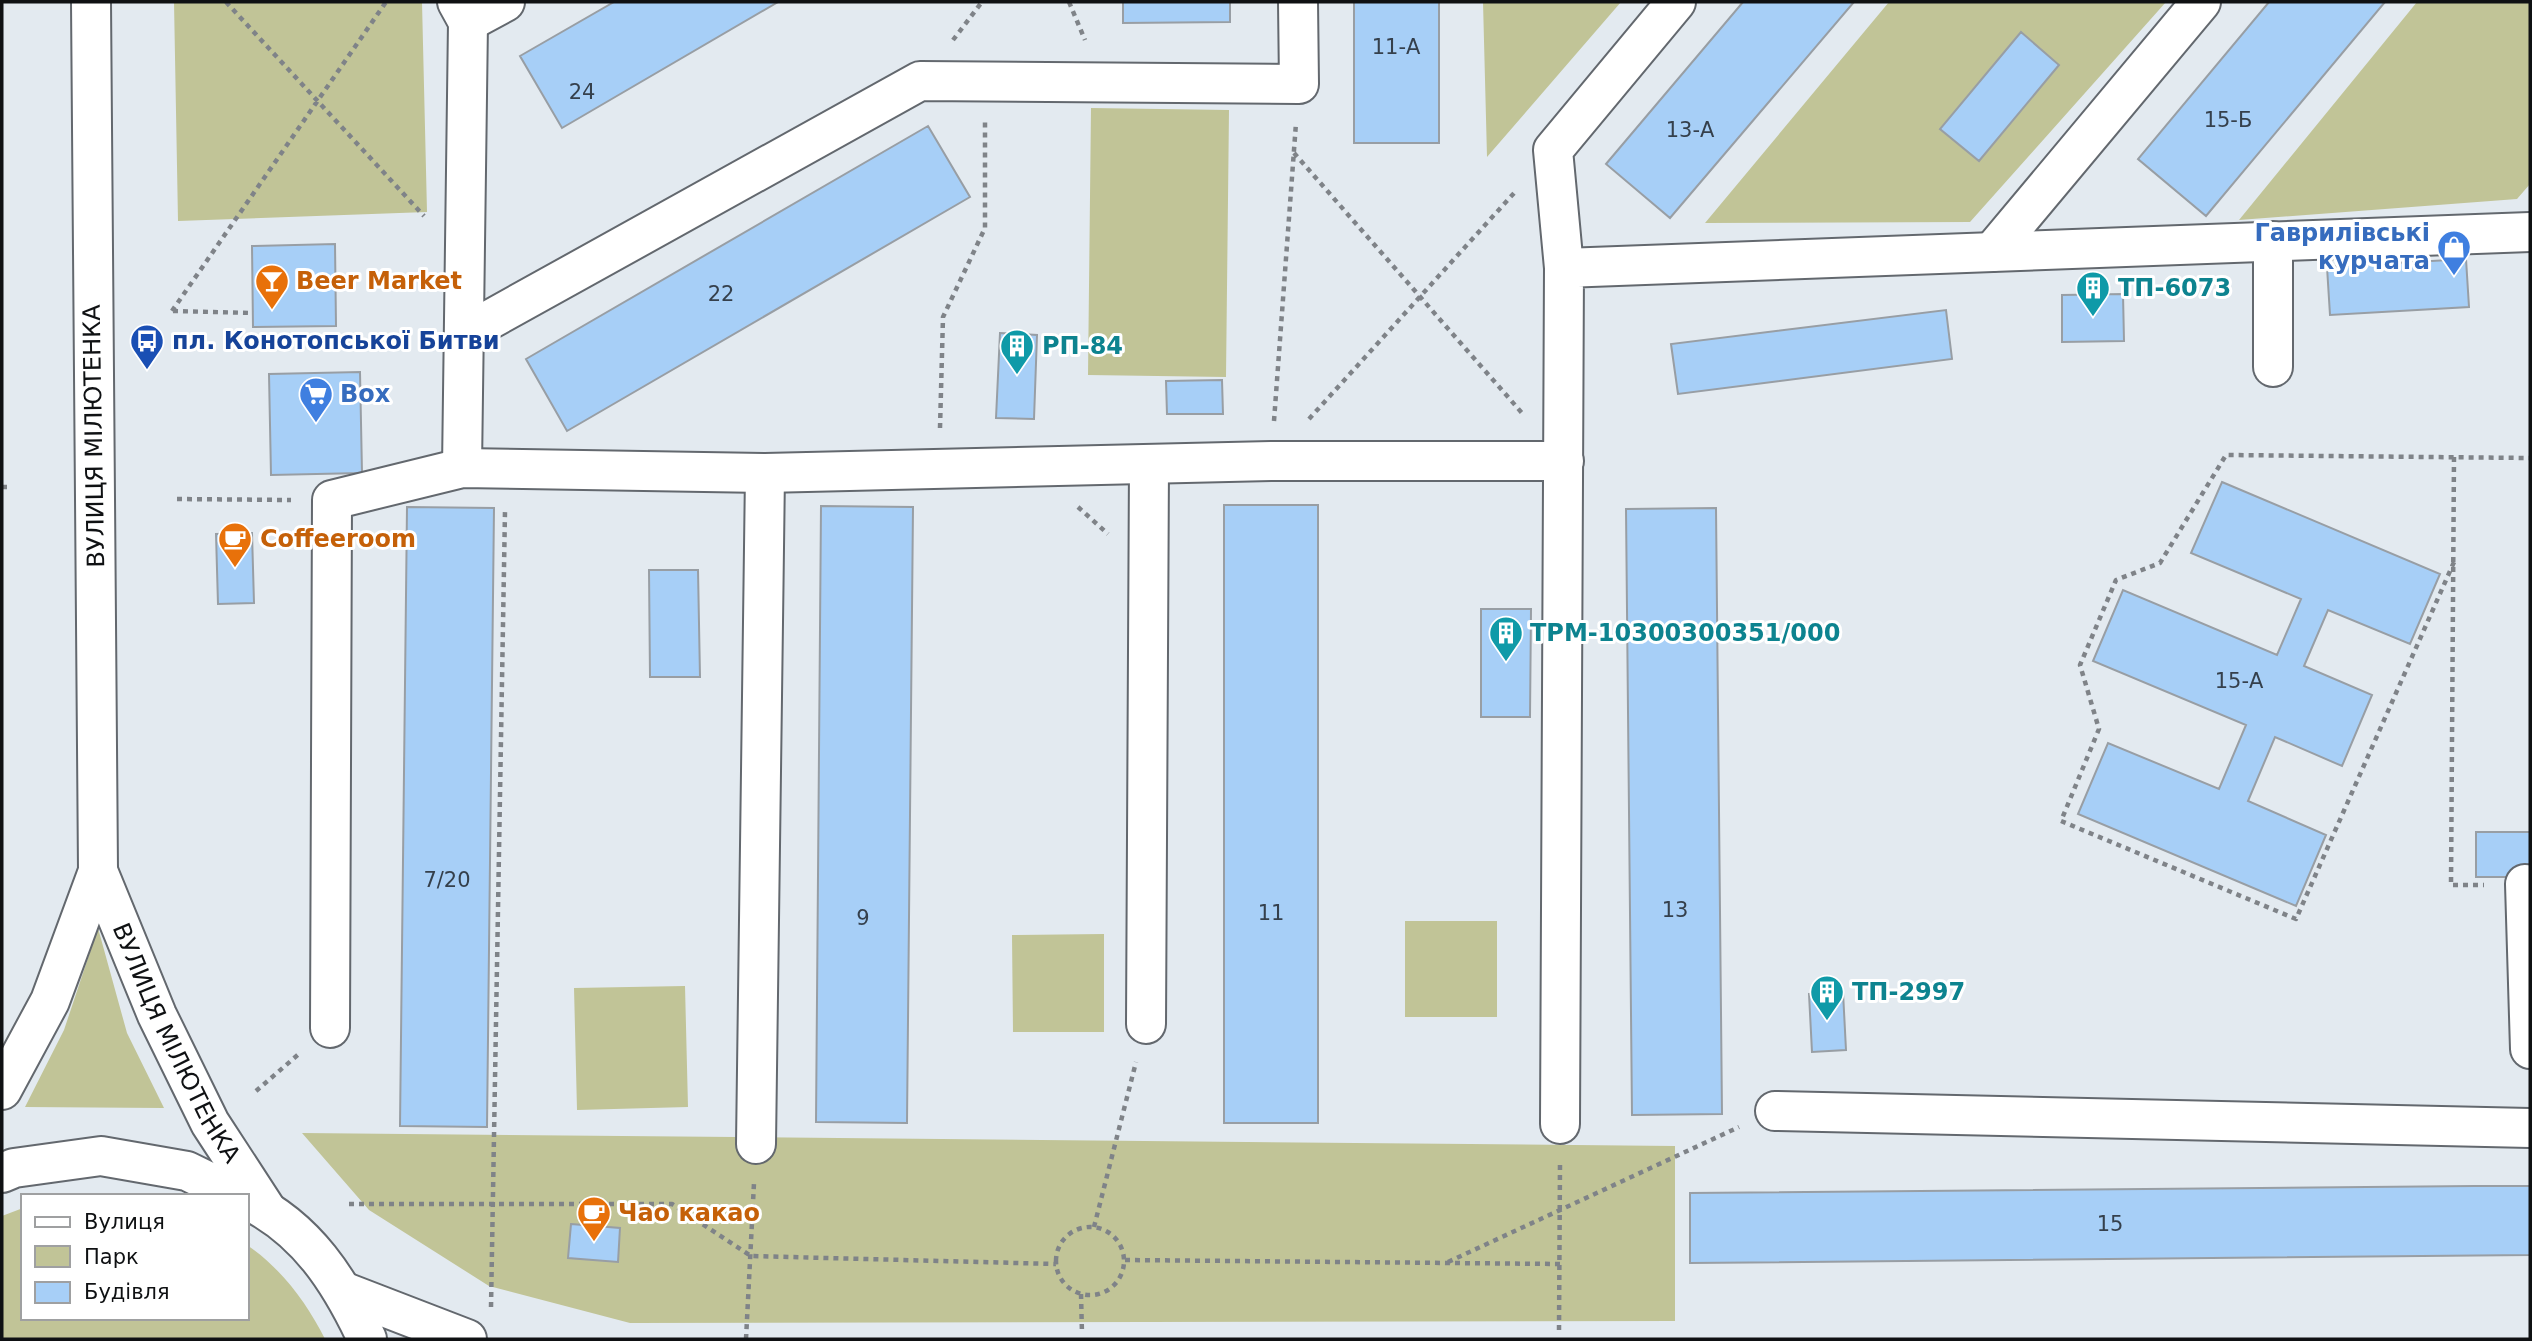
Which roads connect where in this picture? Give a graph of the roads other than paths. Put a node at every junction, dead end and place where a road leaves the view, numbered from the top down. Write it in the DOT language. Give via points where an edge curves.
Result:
graph roads {
  1 [pos="91,2"];
  2 [pos="505,2"];
  3 [pos="1297,2"];
  4 [pos="1676,2"];
  5 [pos="2201,2"];
  6 [pos="462,12"];
  7 [pos="2530,232"];
  8 [pos="2273,241"];
  9 [pos="1992,252"];
  10 [pos="1563,268"];
  11 [pos="464,334"];
  12 [pos="2273,367"];
  13 [pos="1564,461"];
  14 [pos="1149,465"];
  15 [pos="462,468"];
  16 [pos="765,473"];
  17 [pos="98,871"];
  18 [pos="2525,884"];
  19 [pos="1146,1024"];
  20 [pos="330,1028"];
  21 [pos="2530,1049"];
  22 [pos="2,1090"];
  23 [pos="1775,1111"];
  24 [pos="1560,1124"];
  25 [pos="2530,1128"];
  26 [pos="756,1144"];
  27 [pos="2,1174"];
  28 [pos="234,1194"];
  29 [pos="246,1194"];
  30 [pos="250,1202"];
  31 [pos="345,1292"];
  32 [pos="367,1339"];
  33 [pos="467,1339"];
  1 -- 17 [label="street, ВУЛИЦЯ МІЛЮТЕНКА"];
  2 -- 6 [label="street"];
  3 -- 11 [label="street" via="1299,84 920,81"];
  4 -- 10 [label="street" via="1553,150"];
  5 -- 9 [label="street"];
  6 -- 11 [label="street"];
  7 -- 8 [label="street"];
  8 -- 9 [label="street"];
  8 -- 12 [label="street"];
  9 -- 10 [label="street"];
  10 -- 13 [label="street"];
  11 -- 15 [label="street"];
  13 -- 14 [label="street"];
  13 -- 24 [label="street"];
  14 -- 16 [label="street"];
  14 -- 19 [label="street"];
  15 -- 16 [label="street"];
  15 -- 20 [label="street" via="332,500"];
  16 -- 26 [label="street"];
  17 -- 22 [label="street, ВУЛИЦЯ МІЛЮТЕНКА" via="50,1001"];
  17 -- 29 [label="street, ВУЛИЦЯ МІЛЮТЕНКА" via="157,1015"];
  18 -- 21 [label="street"];
  23 -- 25 [label="street"];
  27 -- 28 [label="street" via="14,1168 101,1156 187,1171"];
  30 -- 31 [label="street" via="310,1247"];
  31 -- 32 [label="street"];
  31 -- 33 [label="street"];
}
